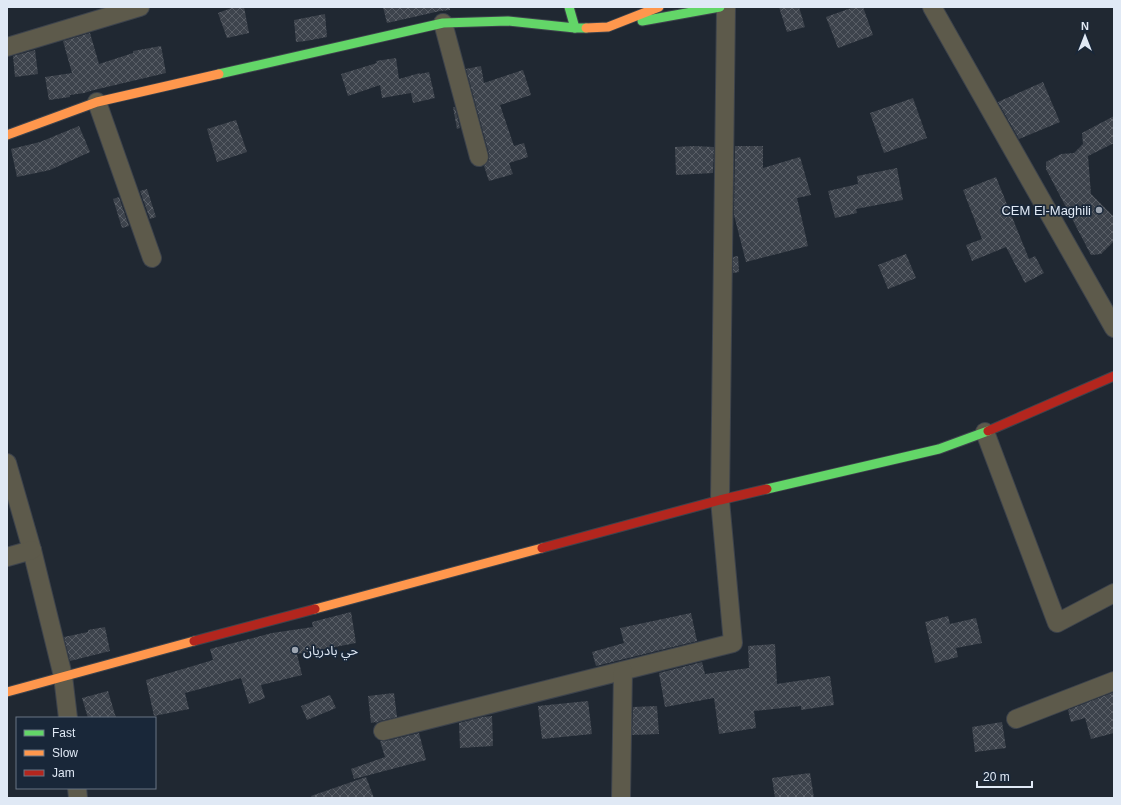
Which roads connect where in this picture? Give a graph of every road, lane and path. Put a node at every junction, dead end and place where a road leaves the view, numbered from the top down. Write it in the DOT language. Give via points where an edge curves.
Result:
graph roads {
  1 [pos="140,7"];
  2 [pos="569,7"];
  3 [pos="659,7"];
  4 [pos="720,7"];
  5 [pos="726,7"];
  6 [pos="932,7"];
  7 [pos="443,23"];
  8 [pos="608,26"];
  9 [pos="575,28"];
  10 [pos="7,47"];
  11 [pos="97,102"];
  12 [pos="7,135"];
  13 [pos="480,157"];
  14 [pos="152,258"];
  15 [pos="1114,328"];
  16 [pos="1114,376"];
  17 [pos="985,432"];
  18 [pos="7,462"];
  19 [pos="720,500"];
  20 [pos="32,550"];
  21 [pos="7,557"];
  22 [pos="1114,593"];
  23 [pos="623,671"];
  24 [pos="63,676"];
  25 [pos="1114,681"];
  26 [pos="7,692"];
  27 [pos="68,717"];
  28 [pos="1016,719"];
  29 [pos="383,731"];
  30 [pos="621,798"];
  1 -- 10 [label="street"];
  2 -- 9 [label="street"];
  3 -- 8 [label="street"];
  4 -- 8 [label="street"];
  5 -- 19 [label="street"];
  6 -- 15 [label="street"];
  7 -- 9 [label="street" via="508,21"];
  7 -- 11 [label="street"];
  7 -- 13 [label="street"];
  8 -- 9 [label="street"];
  11 -- 12 [label="street"];
  11 -- 14 [label="street"];
  16 -- 17 [label="street"];
  17 -- 19 [label="street" via="939,449"];
  17 -- 22 [label="street" via="1058,623"];
  18 -- 20 [label="street"];
  19 -- 23 [label="street" via="733,643"];
  19 -- 24 [label="street"];
  20 -- 21 [label="street"];
  20 -- 24 [label="street"];
  23 -- 29 [label="street"];
  23 -- 30 [label="street"];
  24 -- 26 [label="street"];
  24 -- 27 [label="street"];
  25 -- 28 [label="street"];
}
